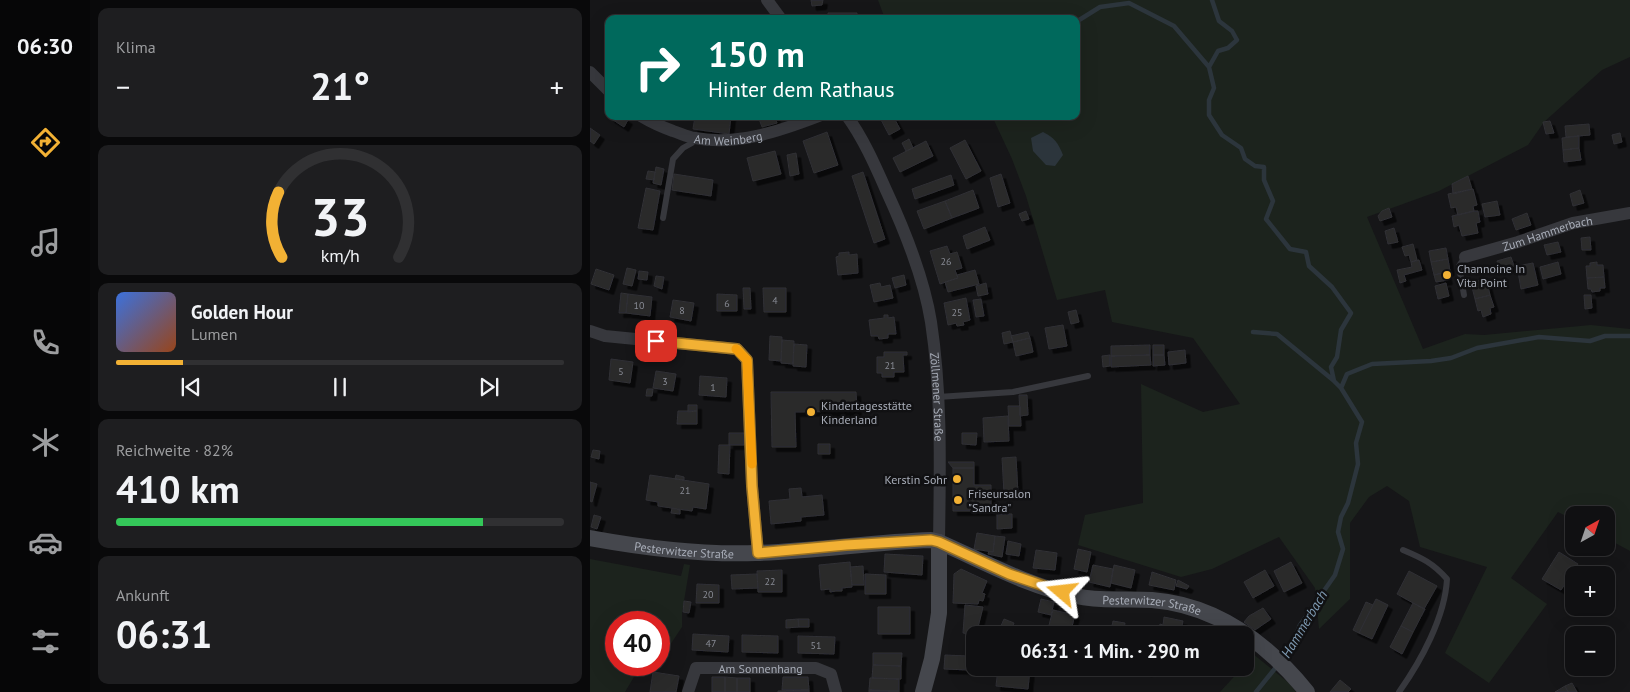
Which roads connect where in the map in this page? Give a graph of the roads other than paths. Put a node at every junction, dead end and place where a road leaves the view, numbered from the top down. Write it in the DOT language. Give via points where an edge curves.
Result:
graph roads {
  1 [pos="767,0"];
  2 [pos="778,15"];
  3 [pos="590,72"];
  4 [pos="605,87"];
  5 [pos="649,120"];
  6 [pos="808,120"];
  7 [pos="849,120"];
  8 [pos="694,138"];
  9 [pos="1630,213"];
  10 [pos="663,218"];
  11 [pos="1465,257"];
  12 [pos="1464,295"];
  13 [pos="590,331"];
  14 [pos="1088,376"];
  15 [pos="938,397"];
  16 [pos="590,538"];
  17 [pos="939,542"];
  18 [pos="1403,550"];
  19 [pos="758,553"];
  20 [pos="688,692"];
  21 [pos="836,692"];
  22 [pos="923,692"];
  23 [pos="1307,692"];
  24 [pos="1399,692"];
  1 -- 2 [label="street"];
  3 -- 4 [label="street"];
  5 -- 8 [label="street, Am Weinberg"];
  6 -- 8 [label="street, Am Weinberg" via="738,140"];
  7 -- 15 [label="street, Zöllmener Straße" via="895,209 912,255 931,322"];
  8 -- 10 [label="lane" via="692,144 673,159"];
  9 -- 11 [label="street, Zum Hammerbach" via="1573,223"];
  11 -- 12 [label="lane" via="1459,266"];
  13 -- 19 [label="street" via="605,336 737,349 747,360"];
  14 -- 15 [label="lane" via="1013,392"];
  15 -- 17 [label="street, Zöllmener Straße"];
  16 -- 19 [label="street, Pesterwitzer Straße" via="668,550"];
  17 -- 19 [label="street, Pesterwitzer Straße" via="923,540"];
  17 -- 22 [label="street, Zöllmener Straße" via="940,613"];
  17 -- 23 [label="street, Pesterwitzer Straße" via="1009,574 1075,596 1172,602 1201,609 1231,624 1282,664"];
  18 -- 24 [label="lane" via="1425,559 1447,579 1446,595 1435,626 1416,669"];
  20 -- 21 [label="street, Am Sonnenhang" via="696,668 816,668 832,674"];
}
